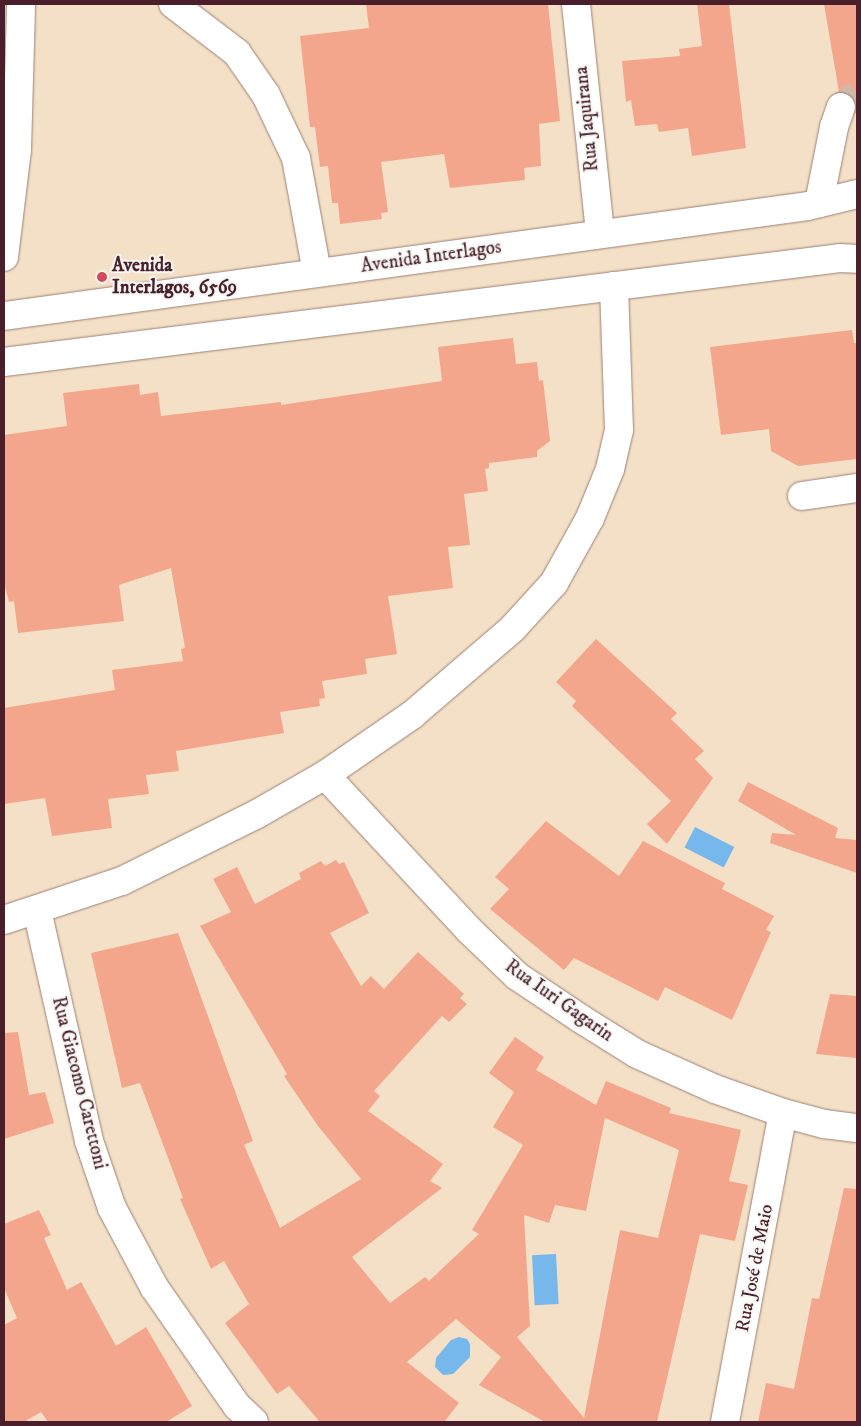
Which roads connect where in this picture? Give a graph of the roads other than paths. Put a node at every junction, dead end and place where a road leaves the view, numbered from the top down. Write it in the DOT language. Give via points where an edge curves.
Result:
graph roads {
  1 [pos="21,4"];
  2 [pos="173,4"];
  3 [pos="576,4"];
  4 [pos="841,108"];
  5 [pos="857,194"];
  6 [pos="819,203"];
  7 [pos="600,233"];
  8 [pos="852,256"];
  9 [pos="4,257"];
  10 [pos="317,272"];
  11 [pos="614,286"];
  12 [pos="4,316"];
  13 [pos="4,362"];
  14 [pos="857,488"];
  15 [pos="802,496"];
  16 [pos="325,775"];
  17 [pos="37,910"];
  18 [pos="4,920"];
  19 [pos="783,1113"];
  20 [pos="857,1128"];
  21 [pos="254,1422"];
  22 [pos="725,1422"];
  1 -- 9 [label="street" via="17,150"];
  2 -- 10 [label="street" via="237,53 271,103 296,158"];
  3 -- 7 [label="street, Rua Jaquirana"];
  4 -- 6 [label="street" via="834,127"];
  5 -- 6 [label="street, Avenida Interlagos"];
  6 -- 7 [label="street, Avenida Interlagos"];
  7 -- 10 [label="street, Avenida Interlagos"];
  8 -- 11 [label="street"];
  10 -- 12 [label="street, Avenida Interlagos"];
  11 -- 13 [label="street"];
  11 -- 16 [label="street" via="619,430 610,469 590,518 554,583 513,628 412,715"];
  14 -- 15 [label="street"];
  16 -- 17 [label="street" via="256,814 122,881"];
  16 -- 19 [label="street, Rua Iuri Gagarin" via="428,890 517,976 637,1054 715,1089"];
  17 -- 18 [label="street"];
  17 -- 21 [label="street, Rua Giacomo Carettoni" via="89,1141 112,1208 154,1287 238,1406"];
  19 -- 20 [label="street, Rua Iuri Gagarin" via="824,1124"];
  19 -- 22 [label="street, Rua José de Maio"];
}
